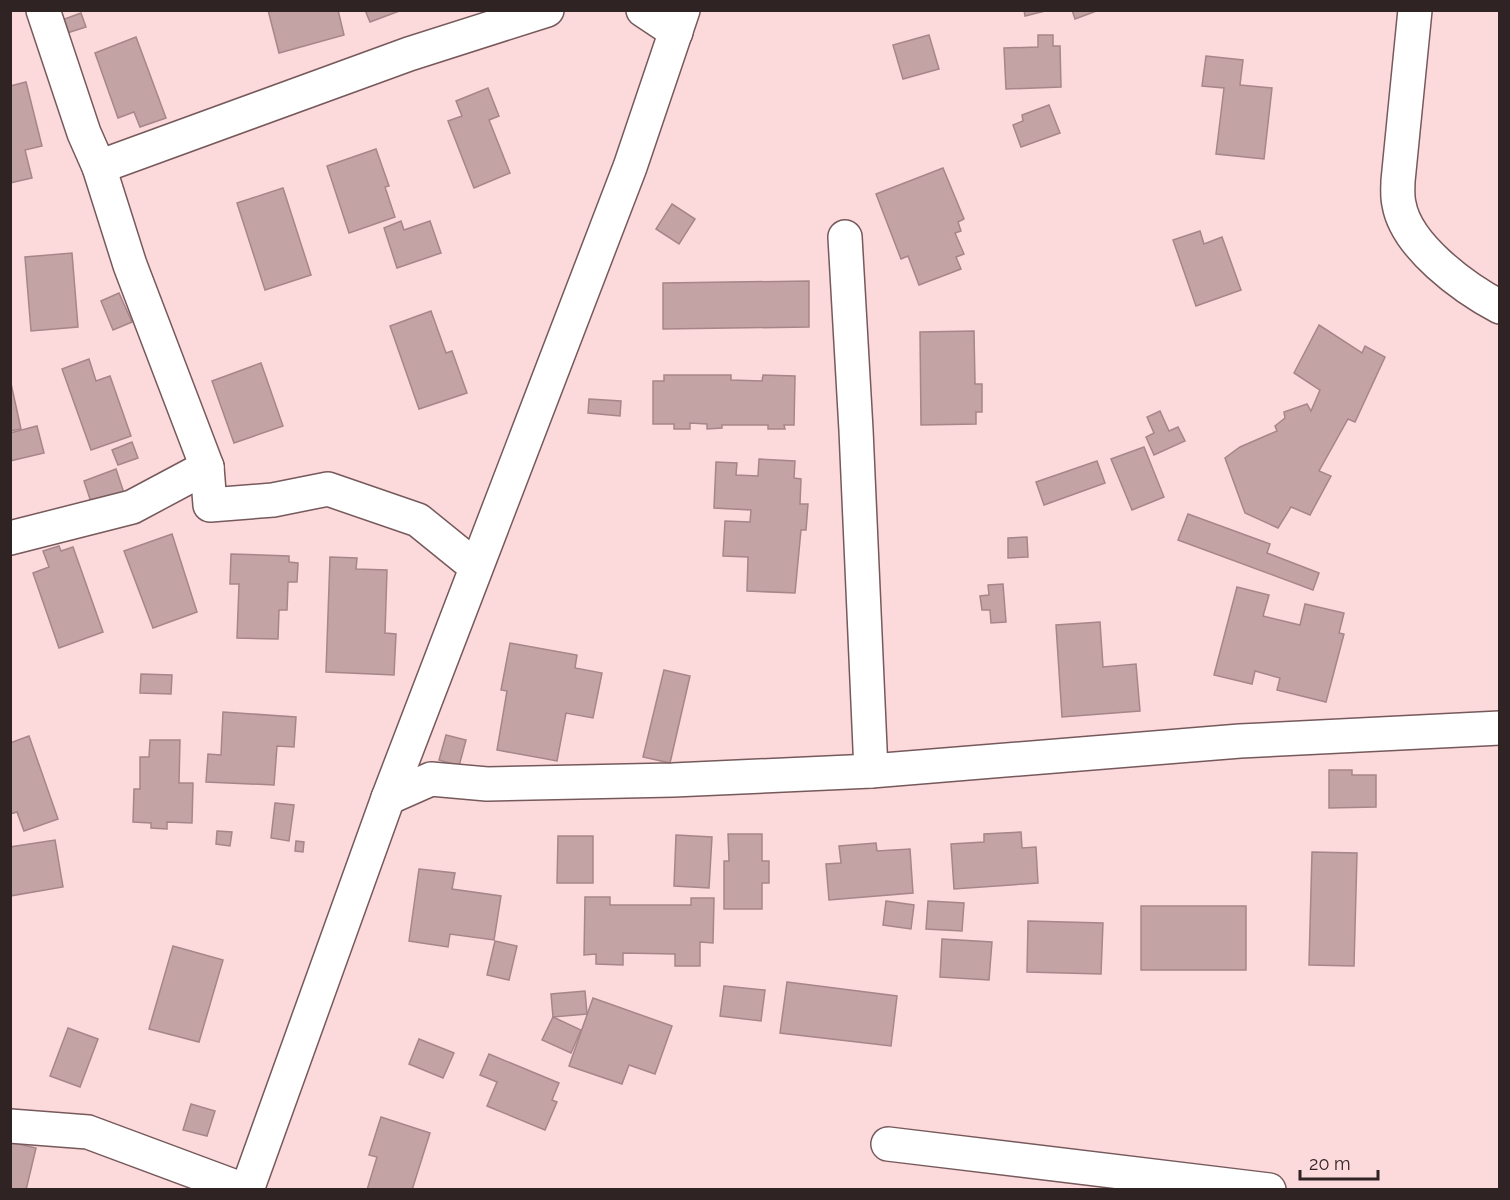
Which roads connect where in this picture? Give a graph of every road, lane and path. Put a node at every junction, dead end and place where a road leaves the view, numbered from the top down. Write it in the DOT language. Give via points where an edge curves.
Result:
graph roads {
  1 [pos="43,10"];
  2 [pos="547,10"];
  3 [pos="643,10"];
  4 [pos="1415,10"];
  5 [pos="680,21"];
  6 [pos="99,167"];
  7 [pos="845,237"];
  8 [pos="1500,307"];
  9 [pos="207,467"];
  10 [pos="10,538"];
  11 [pos="476,567"];
  12 [pos="1500,728"];
  13 [pos="871,771"];
  14 [pos="388,798"];
  15 [pos="10,1126"];
  16 [pos="888,1144"];
  17 [pos="246,1190"];
  18 [pos="1269,1190"];
  1 -- 6 [label="street"];
  2 -- 6 [label="street" via="410,54"];
  3 -- 5 [label="street"];
  4 -- 8 [label="street" via="1399,205 1412,235 1449,274"];
  5 -- 11 [label="street" via="630,167"];
  6 -- 9 [label="street" via="130,265"];
  7 -- 13 [label="street"];
  9 -- 10 [label="street" via="132,507"];
  9 -- 11 [label="street" via="210,505 273,500 328,489 418,520"];
  11 -- 14 [label="street"];
  12 -- 13 [label="street" via="1239,741"];
  13 -- 14 [label="street" via="487,784 431,779"];
  14 -- 17 [label="street"];
  15 -- 17 [label="street" via="88,1132"];
  16 -- 18 [label="street"];
}
